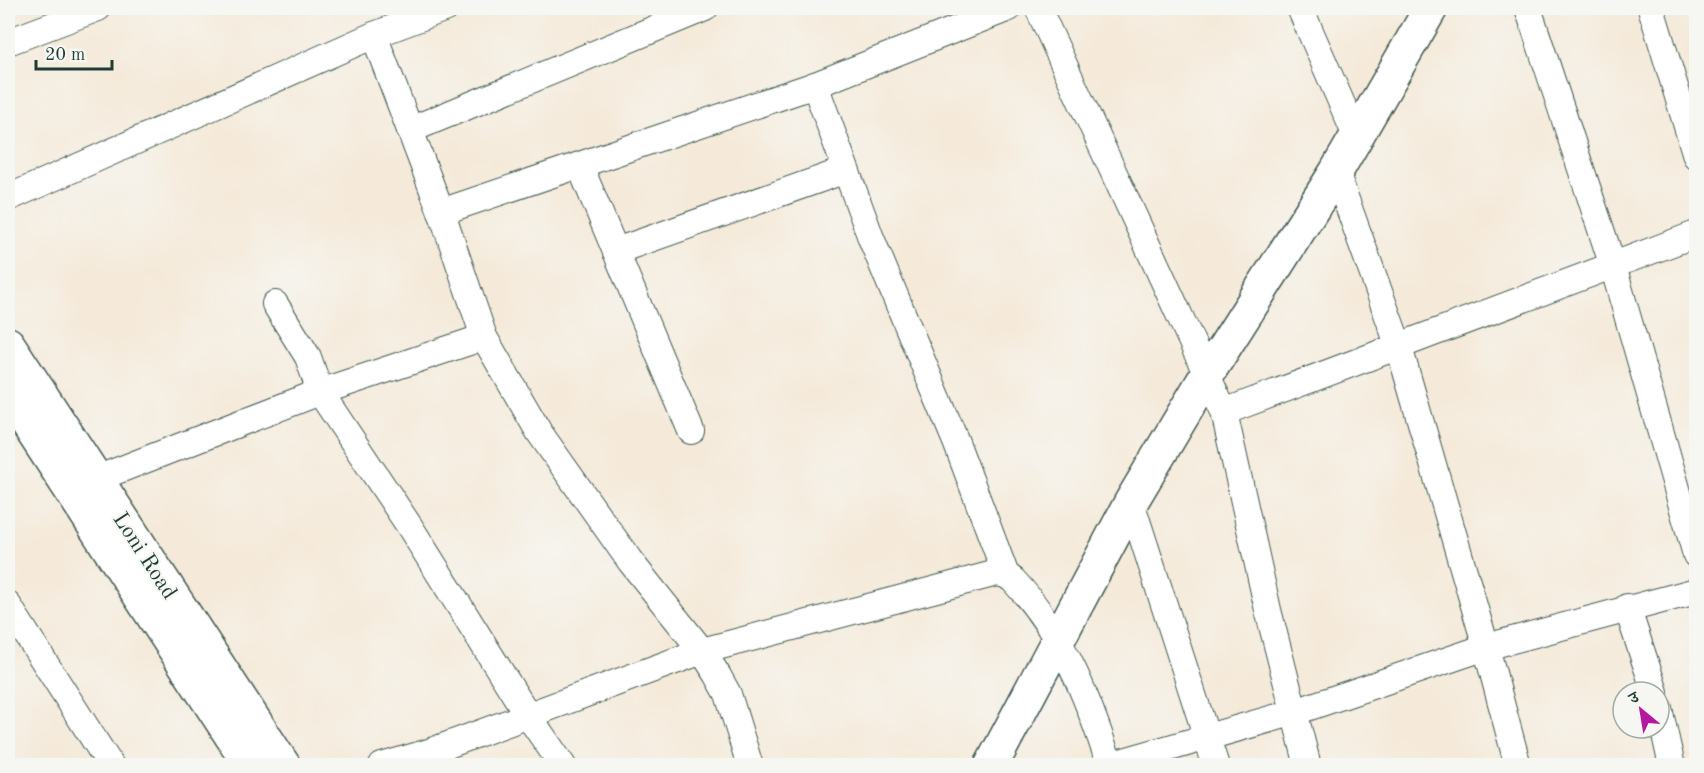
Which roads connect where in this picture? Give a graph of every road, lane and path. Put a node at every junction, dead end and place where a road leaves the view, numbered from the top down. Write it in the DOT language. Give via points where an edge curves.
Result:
graph roads {
  1 [pos="98,8"];
  2 [pos="446,8"];
  3 [pos="705,8"];
  4 [pos="1010,8"];
  5 [pos="1038,8"];
  6 [pos="1300,8"];
  7 [pos="1431,8"];
  8 [pos="1528,8"];
  9 [pos="1651,8"];
  10 [pos="374,35"];
  11 [pos="8,42"];
  12 [pos="815,85"];
  13 [pos="410,130"];
  14 [pos="1356,136"];
  15 [pos="1696,156"];
  16 [pos="580,166"];
  17 [pos="846,170"];
  18 [pos="1336,172"];
  19 [pos="8,198"];
  20 [pos="441,212"];
  21 [pos="1696,234"];
  22 [pos="616,251"];
  23 [pos="1613,266"];
  24 [pos="275,304"];
  25 [pos="484,337"];
  26 [pos="8,344"];
  27 [pos="1399,347"];
  28 [pos="1208,373"];
  29 [pos="320,392"];
  30 [pos="8,394"];
  31 [pos="1224,412"];
  32 [pos="691,431"];
  33 [pos="85,487"];
  34 [pos="1131,502"];
  35 [pos="1696,555"];
  36 [pos="1006,575"];
  37 [pos="1696,591"];
  38 [pos="8,605"];
  39 [pos="1626,608"];
  40 [pos="1058,638"];
  41 [pos="1486,647"];
  42 [pos="702,651"];
  43 [pos="1651,680"];
  44 [pos="1295,712"];
  45 [pos="527,714"];
  46 [pos="1208,737"];
  47 [pos="1666,740"];
  48 [pos="111,765"];
  49 [pos="251,765"];
  50 [pos="284,765"];
  51 [pos="382,765"];
  52 [pos="563,765"];
  53 [pos="750,765"];
  54 [pos="990,765"];
  55 [pos="1110,765"];
  56 [pos="1216,765"];
  57 [pos="1308,765"];
  58 [pos="1518,765"];
  59 [pos="1672,765"];
  1 -- 11 [label="street"];
  2 -- 10 [label="street"];
  3 -- 13 [label="street"];
  4 -- 12 [label="street"];
  5 -- 28 [label="street"];
  6 -- 14 [label="street"];
  7 -- 14 [label="main road"];
  8 -- 23 [label="street"];
  9 -- 15 [label="street"];
  10 -- 13 [label="street"];
  10 -- 19 [label="street"];
  12 -- 16 [label="street"];
  12 -- 17 [label="street"];
  13 -- 20 [label="street"];
  14 -- 18 [label="main road"];
  16 -- 20 [label="street"];
  16 -- 22 [label="street"];
  17 -- 22 [label="street"];
  17 -- 36 [label="street"];
  18 -- 27 [label="street"];
  18 -- 28 [label="main road"];
  20 -- 25 [label="street"];
  21 -- 23 [label="street"];
  22 -- 32 [label="street"];
  23 -- 27 [label="street"];
  23 -- 35 [label="street"];
  24 -- 29 [label="street" via="308,357"];
  25 -- 29 [label="street"];
  25 -- 42 [label="street" via="539,432 630,561"];
  26 -- 33 [label="main road, Loni Road"];
  27 -- 31 [label="street"];
  27 -- 41 [label="street"];
  28 -- 31 [label="street"];
  28 -- 34 [label="main road"];
  29 -- 33 [label="street"];
  29 -- 45 [label="street" via="410,526"];
  30 -- 33 [label="main road, Loni Road"];
  31 -- 44 [label="street"];
  33 -- 49 [label="main road, Loni Road"];
  33 -- 50 [label="main road, Loni Road"];
  34 -- 40 [label="main road"];
  34 -- 46 [label="street"];
  36 -- 40 [label="street" via="1020,587"];
  36 -- 42 [label="street" via="988,574"];
  37 -- 39 [label="street"];
  38 -- 48 [label="street"];
  39 -- 41 [label="street"];
  39 -- 43 [label="street"];
  40 -- 54 [label="main road"];
  40 -- 55 [label="street" via="1081,684"];
  41 -- 44 [label="street"];
  41 -- 58 [label="street"];
  42 -- 45 [label="street"];
  42 -- 53 [label="street" via="728,694"];
  44 -- 46 [label="street"];
  44 -- 57 [label="street"];
  45 -- 51 [label="street" via="429,752"];
  45 -- 52 [label="street"];
  46 -- 55 [label="street"];
  46 -- 56 [label="street"];
  47 -- 59 [label="street"];
}
